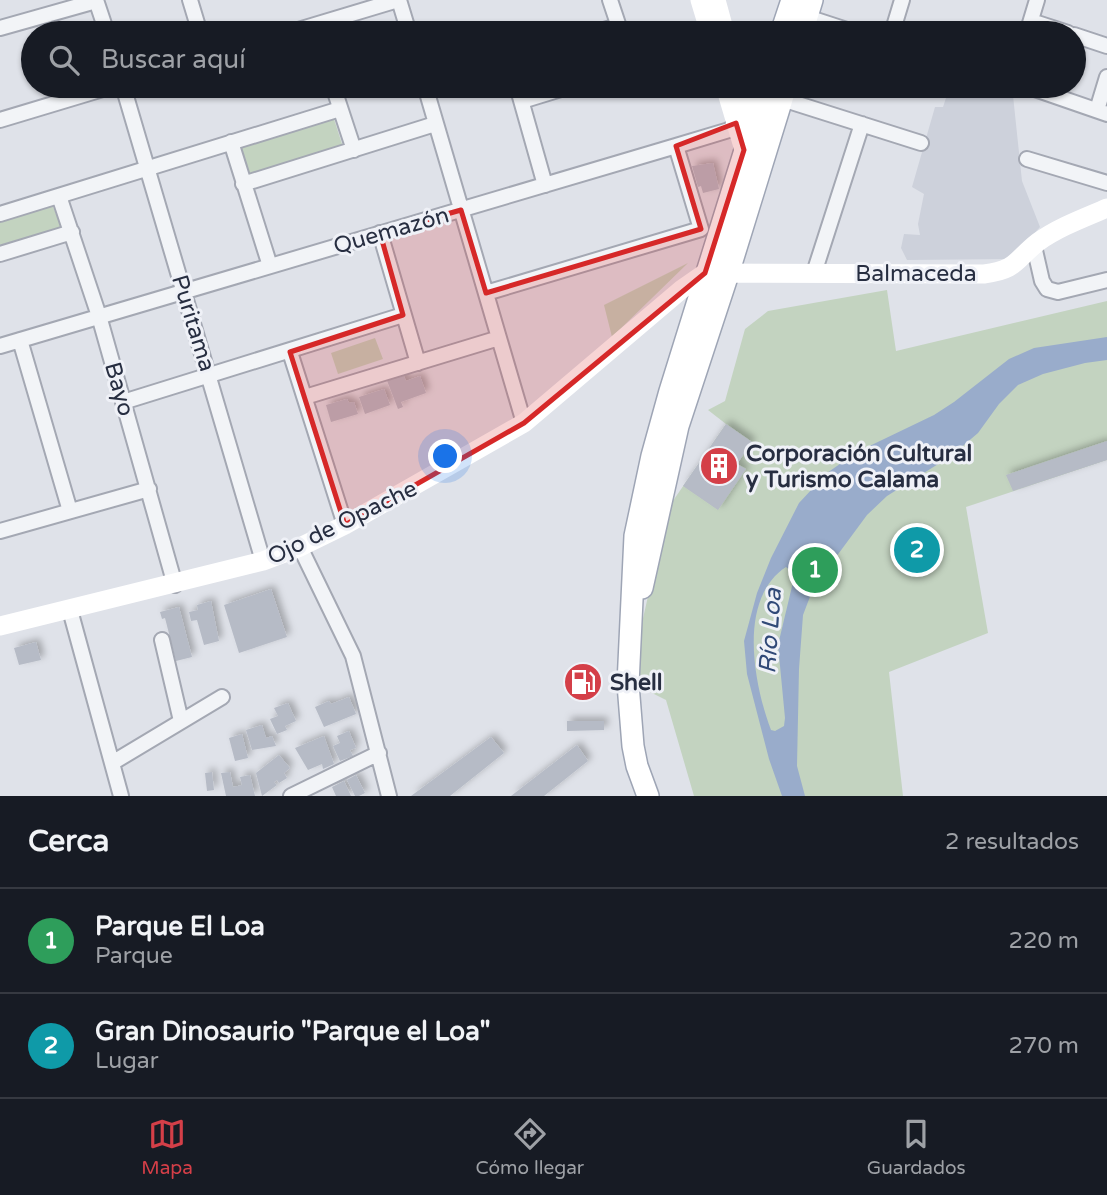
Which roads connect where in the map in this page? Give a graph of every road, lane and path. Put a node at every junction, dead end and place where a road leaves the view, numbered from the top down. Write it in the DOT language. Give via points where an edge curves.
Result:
graph roads {
  1 [pos="190,0"];
  2 [pos="399,0"];
  3 [pos="610,0"];
  4 [pos="700,0"];
  5 [pos="716,0"];
  6 [pos="792,0"];
  7 [pos="902,0"];
  8 [pos="1037,0"];
  9 [pos="96,1"];
  10 [pos="103,21"];
  11 [pos="196,21"];
  12 [pos="340,21"];
  13 [pos="405,21"];
  14 [pos="617,21"];
  15 [pos="706,21"];
  16 [pos="722,21"];
  17 [pos="785,21"];
  18 [pos="896,21"];
  19 [pos="1031,21"];
  20 [pos="1,25"];
  21 [pos="1086,39"];
  22 [pos="1107,47"];
  23 [pos="1107,77"];
  24 [pos="73,98"];
  25 [pos="127,98"];
  26 [pos="337,98"];
  27 [pos="428,98"];
  28 [pos="521,98"];
  29 [pos="532,98"];
  30 [pos="733,98"];
  31 [pos="743,98"];
  32 [pos="766,98"];
  33 [pos="773,98"];
  34 [pos="797,98"];
  35 [pos="1061,98"];
  36 [pos="522,101"];
  37 [pos="340,109"];
  38 [pos="1102,112"];
  39 [pos="746,119"];
  40 [pos="0,120"];
  41 [pos="435,124"];
  42 [pos="862,124"];
  43 [pos="231,142"];
  44 [pos="921,143"];
  45 [pos="676,146"];
  46 [pos="354,150"];
  47 [pos="1027,159"];
  48 [pos="762,163"];
  49 [pos="147,167"];
  50 [pos="1107,183"];
  51 [pos="243,184"];
  52 [pos="545,185"];
  53 [pos="60,196"];
  54 [pos="1107,208"];
  55 [pos="461,210"];
  56 [pos="0,214"];
  57 [pos="72,232"];
  58 [pos="380,233"];
  59 [pos="1034,246"];
  60 [pos="0,254"];
  61 [pos="270,266"];
  62 [pos="705,273"];
  63 [pos="814,273"];
  64 [pos="728,274"];
  65 [pos="1107,280"];
  66 [pos="184,291"];
  67 [pos="486,293"];
  68 [pos="403,315"];
  69 [pos="100,316"];
  70 [pos="499,338"];
  71 [pos="20,340"];
  72 [pos="0,346"];
  73 [pos="290,352"];
  74 [pos="418,363"];
  75 [pos="209,375"];
  76 [pos="305,397"];
  77 [pos="123,402"];
  78 [pos="524,423"];
  79 [pos="149,489"];
  80 [pos="70,511"];
  81 [pos="345,525"];
  82 [pos="0,531"];
  83 [pos="300,547"];
  84 [pos="263,561"];
  85 [pos="175,585"];
  86 [pos="70,610"];
  87 [pos="0,626"];
  88 [pos="162,640"];
  89 [pos="630,641"];
  90 [pos="222,697"];
  91 [pos="181,721"];
  92 [pos="379,753"];
  93 [pos="112,762"];
  94 [pos="121,796"];
  95 [pos="291,796"];
  96 [pos="389,796"];
  97 [pos="648,796"];
  1 -- 11 [label="street"];
  2 -- 12 [label="street"];
  2 -- 13 [label="street"];
  3 -- 14 [label="street"];
  4 -- 15 [label="main road"];
  5 -- 16 [label="main road"];
  6 -- 17 [label="main road"];
  7 -- 18 [label="street"];
  8 -- 19 [label="street"];
  9 -- 10 [label="street"];
  9 -- 20 [label="street"];
  21 -- 22 [label="street"];
  23 -- 38 [label="street"];
  24 -- 40 [label="street"];
  25 -- 49 [label="street, Puritama"];
  26 -- 37 [label="street"];
  27 -- 41 [label="street"];
  28 -- 36 [label="street"];
  29 -- 36 [label="street"];
  30 -- 39 [label="main road"];
  31 -- 39 [label="main road"];
  32 -- 39 [label="main road"];
  33 -- 48 [label="main road"];
  34 -- 42 [label="street"];
  35 -- 38 [label="street"];
  36 -- 52 [label="street"];
  37 -- 43 [label="street"];
  37 -- 46 [label="street"];
  39 -- 45 [label="street, Quemazón" via="729,130"];
  39 -- 48 [label="main road"];
  39 -- 62 [label="main road" via="744,150"];
  41 -- 46 [label="street"];
  41 -- 55 [label="street"];
  42 -- 44 [label="street"];
  42 -- 63 [label="street"];
  43 -- 49 [label="street"];
  43 -- 51 [label="street"];
  45 -- 52 [label="street, Quemazón"];
  45 -- 67 [label="street" via="701,229"];
  46 -- 51 [label="street"];
  47 -- 50 [label="street"];
  48 -- 64 [label="main road"];
  49 -- 53 [label="street"];
  49 -- 66 [label="street, Puritama"];
  51 -- 61 [label="street"];
  52 -- 55 [label="street, Quemazón"];
  53 -- 56 [label="street"];
  53 -- 57 [label="street, Bayo"];
  54 -- 59 [label="main road, Balmaceda"];
  55 -- 58 [label="street, Quemazón"];
  55 -- 67 [label="street"];
  57 -- 60 [label="street"];
  57 -- 69 [label="street, Bayo"];
  58 -- 61 [label="street, Quemazón"];
  58 -- 68 [label="street"];
  59 -- 63 [label="main road, Balmaceda" via="1001,272"];
  59 -- 65 [label="street" via="1047,289 1058,292"];
  61 -- 66 [label="street, Quemazón"];
  62 -- 64 [label="main road, Balmaceda"];
  62 -- 78 [label="main road, Ojo de Opache"];
  62 -- 89 [label="main road" via="652,456 635,536"];
  63 -- 64 [label="main road, Balmaceda"];
  64 -- 89 [label="main road" via="678,426"];
  66 -- 69 [label="street, Quemazón"];
  66 -- 75 [label="street, Puritama"];
  67 -- 70 [label="street"];
  68 -- 73 [label="street"];
  68 -- 74 [label="street"];
  69 -- 71 [label="street, Quemazón"];
  69 -- 77 [label="street, Bayo"];
  70 -- 74 [label="street"];
  70 -- 78 [label="street"];
  71 -- 72 [label="street, Quemazón"];
  71 -- 80 [label="street"];
  73 -- 75 [label="street"];
  73 -- 76 [label="street"];
  74 -- 76 [label="street"];
  75 -- 77 [label="street"];
  75 -- 84 [label="street, Puritama"];
  76 -- 81 [label="street"];
  77 -- 79 [label="street, Bayo"];
  78 -- 81 [label="main road, Ojo de Opache"];
  79 -- 80 [label="street"];
  79 -- 85 [label="street, Bayo"];
  80 -- 82 [label="street"];
  81 -- 83 [label="main road, Ojo de Opache"];
  83 -- 84 [label="main road, Ojo de Opache"];
  83 -- 92 [label="street" via="354,656"];
  84 -- 85 [label="main road, Ojo de Opache"];
  85 -- 86 [label="main road, Ojo de Opache"];
  86 -- 87 [label="main road, Ojo de Opache"];
  86 -- 93 [label="street"];
  88 -- 91 [label="street"];
  89 -- 97 [label="main road" via="628,684 634,746"];
  90 -- 91 [label="street"];
  91 -- 93 [label="street"];
  92 -- 95 [label="street"];
  92 -- 96 [label="street"];
  93 -- 94 [label="street"];
}
